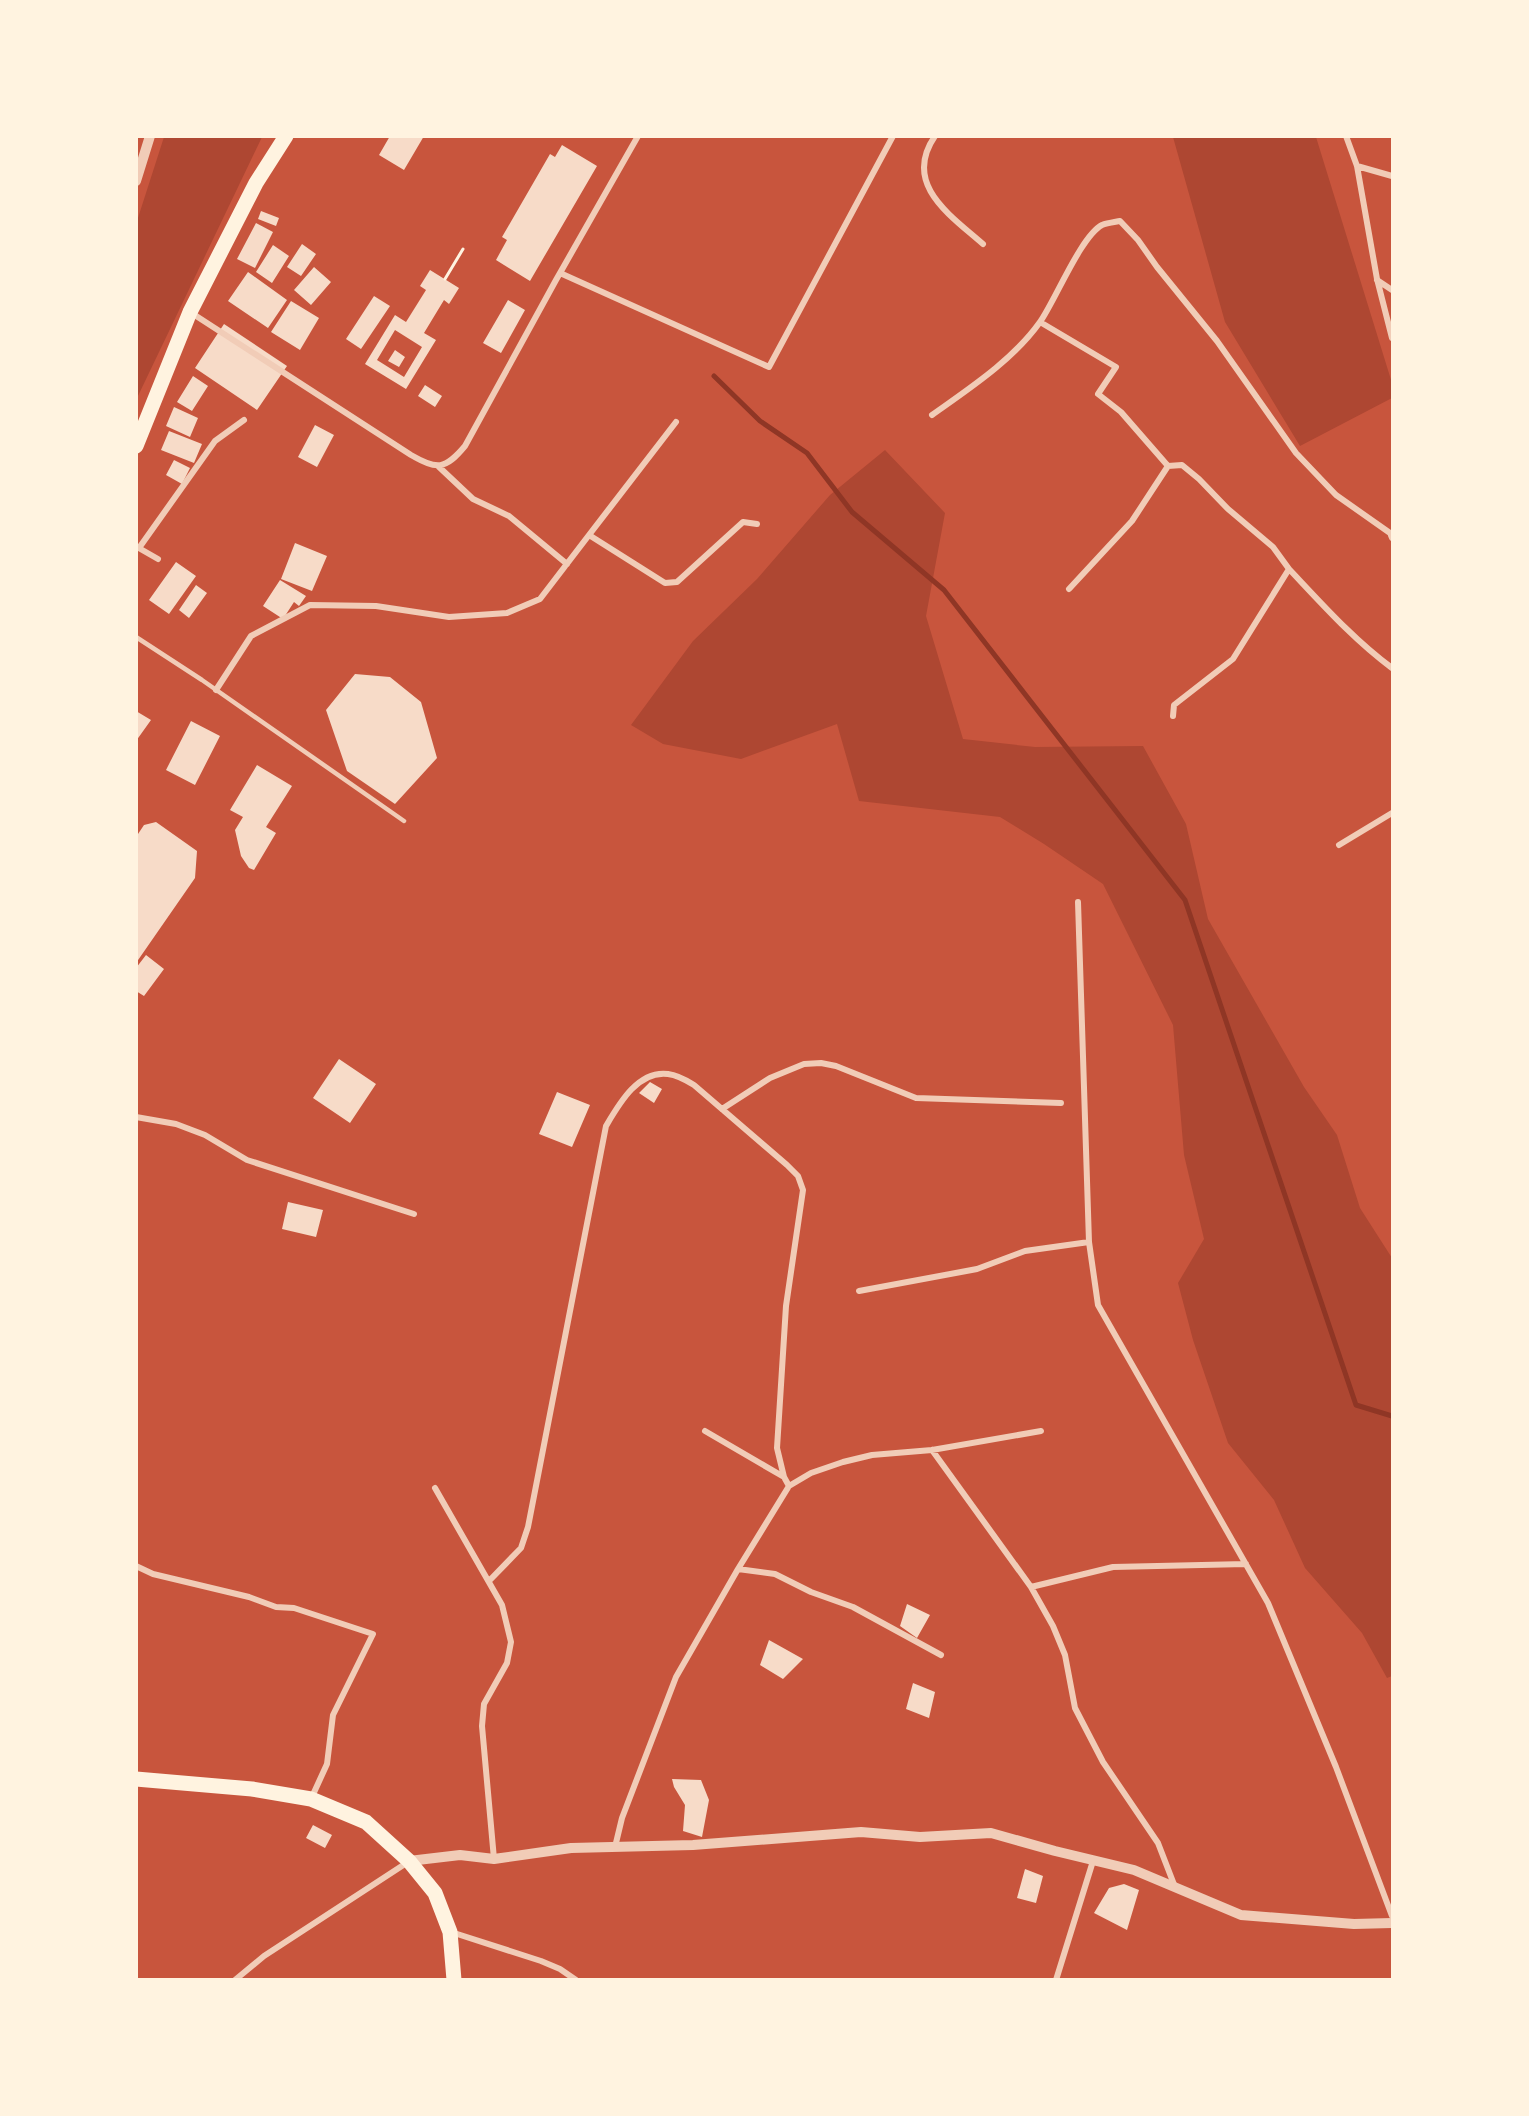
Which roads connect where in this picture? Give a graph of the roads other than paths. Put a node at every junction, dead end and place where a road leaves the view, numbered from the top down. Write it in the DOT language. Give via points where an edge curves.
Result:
graph roads {
  1 [pos="150,136"];
  2 [pos="286,136"];
  3 [pos="638,136"];
  4 [pos="892,136"];
  5 [pos="935,136"];
  6 [pos="1346,136"];
  7 [pos="1357,165"];
  8 [pos="1392,176"];
  9 [pos="136,181"];
  10 [pos="983,244"];
  11 [pos="560,273"];
  12 [pos="1377,279"];
  13 [pos="1392,290"];
  14 [pos="190,312"];
  15 [pos="1040,322"];
  16 [pos="1392,338"];
  17 [pos="932,415"];
  18 [pos="244,420"];
  19 [pos="676,422"];
  20 [pos="136,446"];
  21 [pos="438,466"];
  22 [pos="1168,466"];
  23 [pos="757,524"];
  24 [pos="589,535"];
  25 [pos="1392,538"];
  26 [pos="138,547"];
  27 [pos="158,559"];
  28 [pos="567,564"];
  29 [pos="1290,569"];
  30 [pos="1069,589"];
  31 [pos="136,638"];
  32 [pos="1392,668"];
  33 [pos="216,690"];
  34 [pos="1173,716"];
  35 [pos="1392,813"];
  36 [pos="404,821"];
  37 [pos="1339,845"];
  38 [pos="1078,902"];
  39 [pos="1061,1103"];
  40 [pos="722,1109"];
  41 [pos="136,1117"];
  42 [pos="414,1214"];
  43 [pos="1089,1242"];
  44 [pos="859,1291"];
  45 [pos="705,1431"];
  46 [pos="1041,1431"];
  47 [pos="932,1450"];
  48 [pos="784,1477"];
  49 [pos="789,1486"];
  50 [pos="435,1488"];
  51 [pos="1246,1564"];
  52 [pos="136,1566"];
  53 [pos="738,1569"];
  54 [pos="489,1581"];
  55 [pos="1031,1587"];
  56 [pos="941,1655"];
  57 [pos="136,1779"];
  58 [pos="311,1799"];
  59 [pos="615,1847"];
  60 [pos="494,1859"];
  61 [pos="1093,1860"];
  62 [pos="409,1861"];
  63 [pos="1175,1887"];
  64 [pos="1392,1917"];
  65 [pos="1392,1923"];
  66 [pos="450,1932"];
  67 [pos="235,1980"];
  68 [pos="454,1980"];
  69 [pos="576,1980"];
  70 [pos="1056,1980"];
  1 -- 9 [label="street"];
  2 -- 14 [label="main road" via="256,183"];
  3 -- 11 [label="street"];
  4 -- 11 [label="street" via="769,367"];
  5 -- 10 [label="street" via="927,148 923,170 929,191 950,216"];
  6 -- 7 [label="street"];
  7 -- 8 [label="street"];
  7 -- 12 [label="street"];
  11 -- 21 [label="street" via="465,446 457,456"];
  12 -- 13 [label="street"];
  12 -- 16 [label="street"];
  14 -- 20 [label="main road"];
  14 -- 21 [label="street" via="411,455"];
  15 -- 17 [label="street" via="1010,354"];
  15 -- 22 [label="street" via="1116,367 1098,394 1121,412"];
  15 -- 25 [label="street" via="1093,233 1102,225 1120,221 1217,340 1296,453 1336,495"];
  18 -- 26 [label="street" via="215,441"];
  19 -- 24 [label="street"];
  21 -- 28 [label="street" via="472,499 509,516"];
  22 -- 29 [label="street" via="1182,465 1199,479 1273,547"];
  22 -- 30 [label="street" via="1132,521"];
  23 -- 24 [label="street" via="743,522 677,582 665,583"];
  24 -- 28 [label="street"];
  26 -- 27 [label="street"];
  28 -- 33 [label="street" via="540,599 507,613 449,617 376,606 310,605 250,636"];
  29 -- 32 [label="street" via="1344,626"];
  29 -- 34 [label="street" via="1233,659 1174,705"];
  31 -- 33 [label="lane"];
  33 -- 36 [label="lane"];
  35 -- 37 [label="street"];
  38 -- 43 [label="street"];
  39 -- 40 [label="street" via="916,1098 821,1063 804,1064 770,1078"];
  40 -- 48 [label="street" via="798,1176 802,1190 786,1306 780,1394 777,1448"];
  40 -- 54 [label="street" via="679,1077 667,1073 652,1075 633,1088 606,1126 528,1527 520,1548"];
  41 -- 42 [label="street" via="176,1124 205,1135 247,1161"];
  43 -- 44 [label="street" via="1025,1251 977,1269"];
  43 -- 51 [label="street" via="1098,1305"];
  45 -- 48 [label="street"];
  46 -- 47 [label="street"];
  47 -- 49 [label="street" via="872,1455 843,1462"];
  47 -- 55 [label="street"];
  48 -- 49 [label="street"];
  49 -- 53 [label="street"];
  50 -- 54 [label="street"];
  51 -- 55 [label="street" via="1113,1567"];
  51 -- 64 [label="street" via="1273,1614"];
  52 -- 58 [label="street" via="276,1607 294,1608 373,1634 333,1715 327,1764"];
  53 -- 56 [label="street" via="775,1574 853,1607"];
  53 -- 59 [label="street" via="676,1677 622,1818"];
  54 -- 60 [label="street" via="502,1605 511,1642 507,1663 484,1704 482,1726"];
  55 -- 63 [label="street" via="1065,1654 1075,1708 1103,1762 1158,1843"];
  57 -- 58 [label="main road" via="252,1789"];
  58 -- 62 [label="main road" via="366,1822"];
  59 -- 60 [label="street" via="571,1848"];
  59 -- 61 [label="street" via="861,1832 920,1837 991,1833"];
  60 -- 62 [label="street" via="460,1855"];
  61 -- 63 [label="street" via="1134,1870"];
  61 -- 70 [label="street"];
  62 -- 66 [label="main road" via="435,1893"];
  62 -- 67 [label="street" via="264,1956"];
  63 -- 65 [label="street" via="1241,1915 1354,1924"];
  66 -- 68 [label="main road"];
  66 -- 69 [label="street" via="541,1961"];
}
